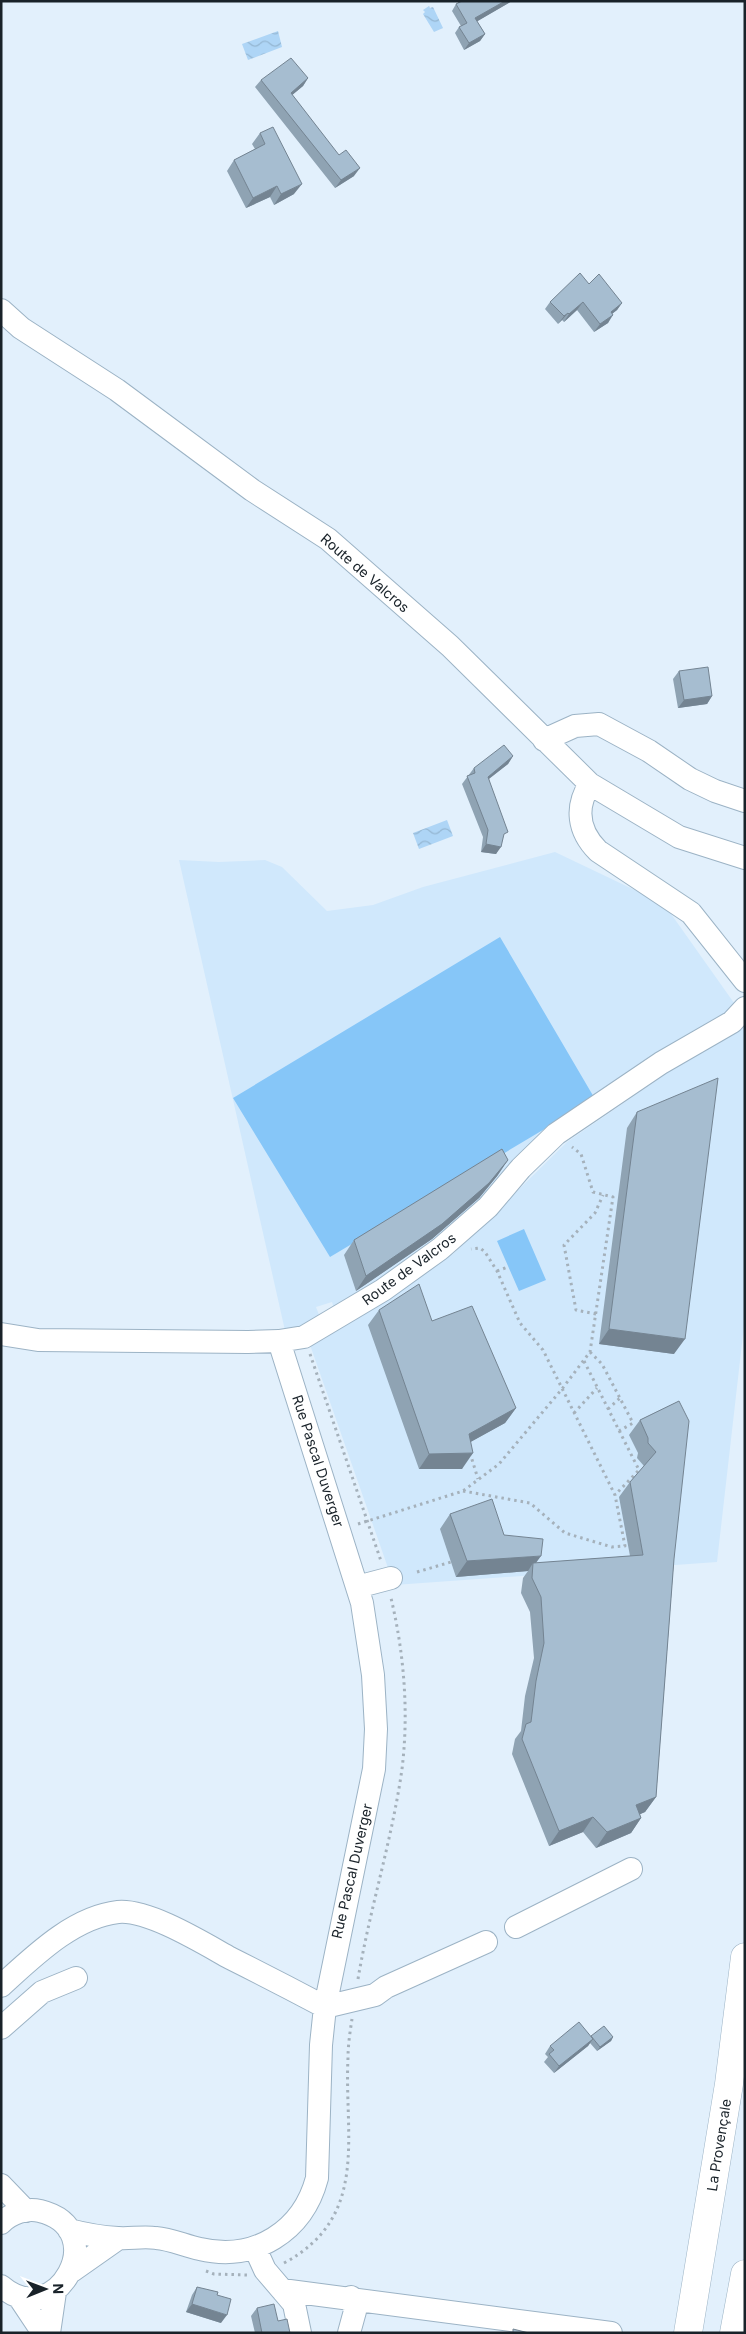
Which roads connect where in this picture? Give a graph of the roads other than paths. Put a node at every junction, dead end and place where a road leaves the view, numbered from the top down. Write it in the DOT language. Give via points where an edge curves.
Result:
graph roads {
  1 [pos="1,310"];
  2 [pos="544,740"];
  3 [pos="590,784"];
  4 [pos="745,801"];
  5 [pos="745,858"];
  6 [pos="745,980"];
  7 [pos="745,1008"];
  8 [pos="1,1334"];
  9 [pos="279,1341"];
  10 [pos="391,1578"];
  11 [pos="357,1587"];
  12 [pos="631,1868"];
  13 [pos="516,1927"];
  14 [pos="486,1942"];
  15 [pos="745,1957"];
  16 [pos="76,1978"];
  17 [pos="1,1986"];
  18 [pos="324,2007"];
  19 [pos="1,2028"];
  20 [pos="1,2185"];
  21 [pos="26,2210"];
  22 [pos="1,2223"];
  23 [pos="68,2230"];
  24 [pos="119,2238"];
  25 [pos="255,2248"];
  26 [pos="72,2271"];
  27 [pos="745,2274"];
  28 [pos="6,2289"];
  29 [pos="282,2290"];
  30 [pos="55,2292"];
  31 [pos="351,2297"];
  32 [pos="43,2333"];
  33 [pos="49,2333"];
  34 [pos="300,2333"];
  35 [pos="349,2333"];
  36 [pos="611,2333"];
  37 [pos="688,2333"];
  38 [pos="734,2333"];
  1 -- 2 [label="street, Route de Valcros" via="21,328 117,390 252,490 328,539 450,646"];
  2 -- 3 [label="street, Route de Valcros"];
  2 -- 4 [label="street" via="575,726 599,724 649,751 690,780"];
  3 -- 5 [label="street, Route de Valcros" via="679,837"];
  3 -- 6 [label="street" via="582,796 580,819 583,834 589,842 691,913"];
  7 -- 9 [label="street, Route de Valcros" via="732,1022 662,1063 556,1134 520,1168 488,1207 440,1249 382,1290 327,1314 304,1337"];
  8 -- 9 [label="street, Route de Valcros" via="38,1340"];
  9 -- 11 [label="street, Rue Pascal Duverger"];
  10 -- 11 [label="street"];
  11 -- 18 [label="street, Rue Pascal Duverger" via="373,1675 374,1769"];
  12 -- 13 [label="street"];
  14 -- 18 [label="street" via="375,1995"];
  15 -- 37 [label="highway, La Provençale" via="729,2084"];
  16 -- 19 [label="street" via="42,1992"];
  17 -- 18 [label="street" via="69,1931 98,1916 120,1912 152,1918"];
  18 -- 25 [label="street, Rue Pascal Duverger" via="319,2156 313,2194 304,2210 281,2234"];
  20 -- 21 [label="street"];
  21 -- 22 [label="street"];
  21 -- 23 [label="street" via="50,2214"];
  23 -- 24 [label="street, Rue Pascal Duverger"];
  23 -- 26 [label="street" via="75,2250"];
  24 -- 25 [label="street, Rue Pascal Duverger" via="157,2238 201,2250"];
  24 -- 26 [label="street"];
  25 -- 29 [label="street" via="265,2270"];
  26 -- 30 [label="street"];
  27 -- 38 [label="highway"];
  28 -- 30 [label="street" via="31,2298"];
  28 -- 32 [label="street"];
  29 -- 31 [label="street"];
  29 -- 34 [label="street" via="294,2304"];
  30 -- 33 [label="street"];
  31 -- 35 [label="street" via="356,2311"];
  31 -- 36 [label="street"];
}
